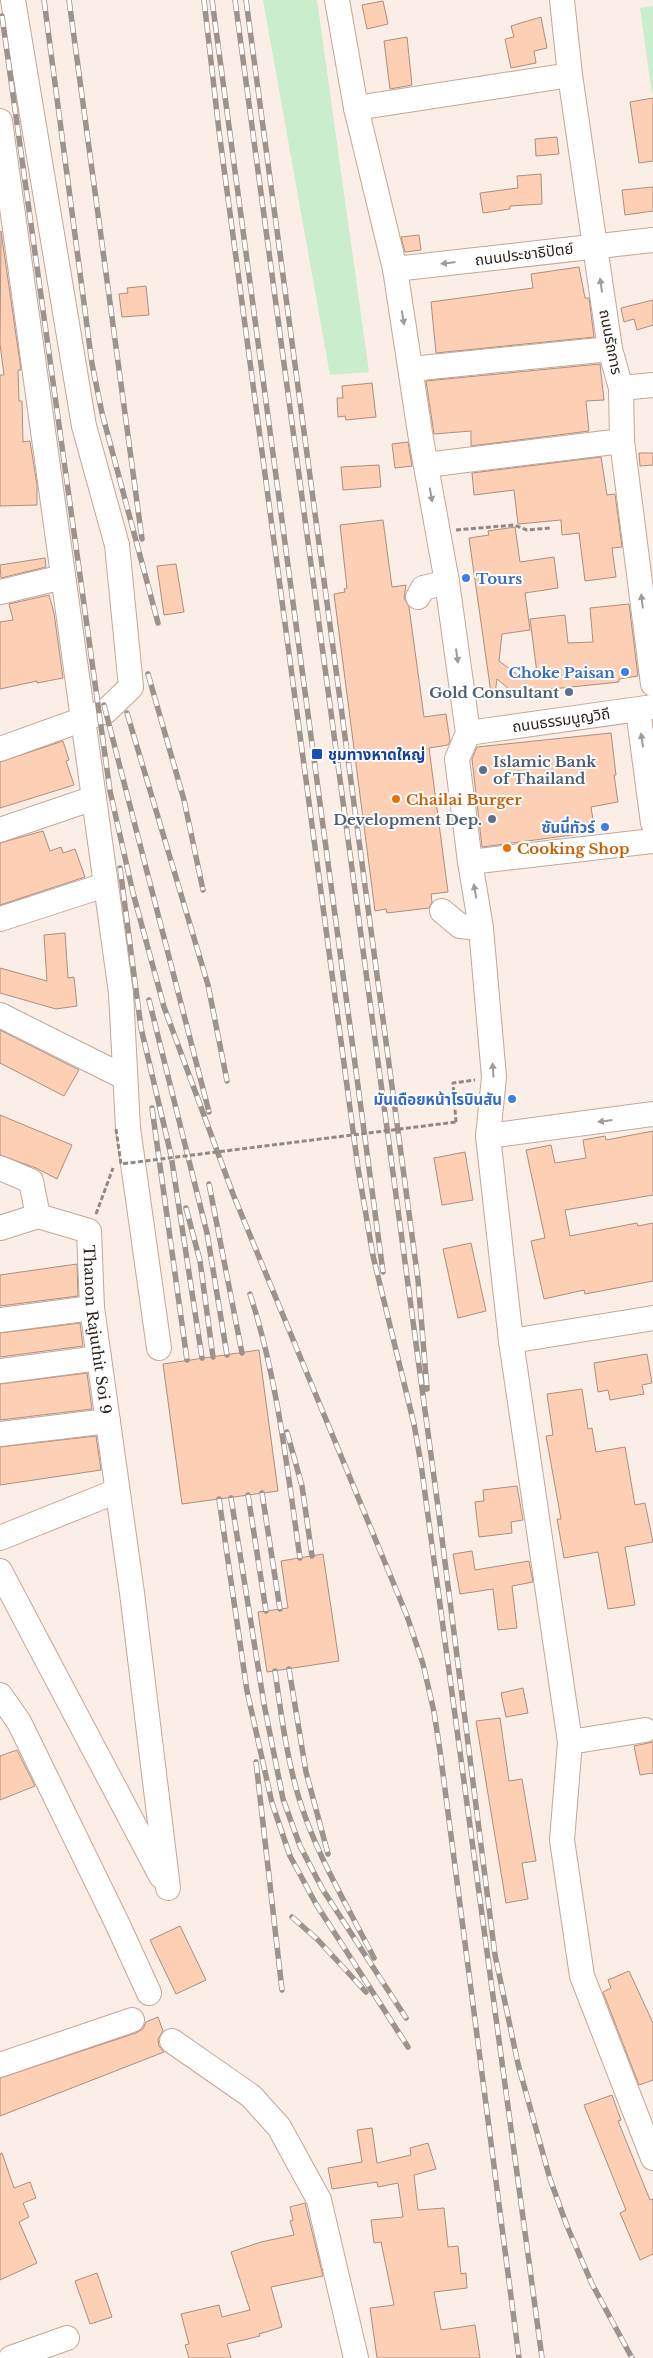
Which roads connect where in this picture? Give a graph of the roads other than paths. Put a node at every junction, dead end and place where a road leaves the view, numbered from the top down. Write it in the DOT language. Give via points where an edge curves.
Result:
graph roads {
  1 [pos="13,0"];
  2 [pos="337,0"];
  3 [pos="562,0"];
  4 [pos="570,75"];
  5 [pos="356,108"];
  6 [pos="0,121"];
  7 [pos="3,170"];
  8 [pos="653,240"];
  9 [pos="595,246"];
  10 [pos="396,269"];
  11 [pos="610,349"];
  12 [pos="411,369"];
  13 [pos="653,385"];
  14 [pos="620,388"];
  15 [pos="622,441"];
  16 [pos="426,465"];
  17 [pos="63,577"];
  18 [pos="447,582"];
  19 [pos="0,592"];
  20 [pos="418,597"];
  21 [pos="653,684"];
  22 [pos="645,708"];
  23 [pos="82,718"];
  24 [pos="468,733"];
  25 [pos="0,749"];
  26 [pos="94,798"];
  27 [pos="653,823"];
  28 [pos="0,830"];
  29 [pos="653,841"];
  30 [pos="470,862"];
  31 [pos="105,885"];
  32 [pos="442,910"];
  33 [pos="0,920"];
  34 [pos="481,928"];
  35 [pos="0,1015"];
  36 [pos="124,1077"];
  37 [pos="653,1114"];
  38 [pos="488,1136"];
  39 [pos="0,1168"];
  40 [pos="38,1216"];
  41 [pos="0,1228"];
  42 [pos="92,1308"];
  43 [pos="653,1318"];
  44 [pos="0,1320"];
  45 [pos="511,1341"];
  46 [pos="159,1348"];
  47 [pos="99,1358"];
  48 [pos="0,1371"];
  49 [pos="108,1421"];
  50 [pos="0,1434"];
  51 [pos="117,1492"];
  52 [pos="0,1538"];
  53 [pos="0,1571"];
  54 [pos="0,1695"];
  55 [pos="9,1725"];
  56 [pos="645,1730"];
  57 [pos="570,1742"];
  58 [pos="149,1993"];
  59 [pos="132,2020"];
  60 [pos="172,2042"];
  61 [pos="0,2066"];
  62 [pos="653,2158"];
  63 [pos="67,2338"];
  64 [pos="11,2358"];
  65 [pos="356,2358"];
  1 -- 23 [label="street" via="84,426 117,545 131,687 106,711"];
  2 -- 5 [label="street"];
  3 -- 4 [label="street, ถนนรัถการ"];
  4 -- 5 [label="street"];
  4 -- 9 [label="street, ถนนรัถการ"];
  5 -- 10 [label="street"];
  6 -- 7 [label="street"];
  7 -- 17 [label="street"];
  8 -- 9 [label="street, ถนนประชาธิปัตย์"];
  9 -- 10 [label="street, ถนนประชาธิปัตย์, one-way"];
  11 -- 9 [label="street, ถนนรัถการ, one-way"];
  10 -- 12 [label="street, one-way"];
  11 -- 12 [label="street"];
  11 -- 14 [label="street, ถนนรัถการ"];
  12 -- 16 [label="street"];
  13 -- 14 [label="street"];
  14 -- 15 [label="street, ถนนรัถการ"];
  15 -- 16 [label="street"];
  21 -- 15 [label="street, ถนนรัถการ, one-way"];
  16 -- 18 [label="street, one-way"];
  17 -- 19 [label="street"];
  17 -- 23 [label="street"];
  18 -- 20 [label="street" via="423,588"];
  18 -- 24 [label="street, one-way"];
  22 -- 24 [label="street, ถนนธรรมนูญวิถี"];
  27 -- 22 [label="street, one-way"];
  23 -- 25 [label="street"];
  23 -- 26 [label="street"];
  24 -- 30 [label="street" via="457,759"];
  26 -- 28 [label="street"];
  26 -- 31 [label="street"];
  29 -- 30 [label="street"];
  34 -- 30 [label="street, one-way"];
  31 -- 33 [label="street"];
  31 -- 36 [label="street" via="121,993"];
  32 -- 34 [label="street" via="460,926"];
  38 -- 34 [label="street, one-way" via="494,1077"];
  35 -- 36 [label="street"];
  36 -- 46 [label="street"];
  37 -- 38 [label="street, one-way"];
  38 -- 45 [label="street"];
  39 -- 40 [label="street" via="31,1180"];
  40 -- 41 [label="street"];
  40 -- 42 [label="street, Thanon Rajuthit Soi 9" via="89,1231"];
  42 -- 44 [label="street"];
  42 -- 47 [label="street, Thanon Rajuthit Soi 9"];
  43 -- 45 [label="street"];
  45 -- 57 [label="street"];
  47 -- 48 [label="street"];
  47 -- 49 [label="street, Thanon Rajuthit Soi 9"];
  49 -- 50 [label="street"];
  49 -- 51 [label="street, Thanon Rajuthit Soi 9"];
  51 -- 52 [label="street"];
  51 -- 53 [label="street, Thanon Rajuthit Soi 9" via="168,1888"];
  54 -- 55 [label="street"];
  55 -- 58 [label="street" via="117,1923"];
  56 -- 57 [label="street"];
  57 -- 62 [label="street" via="562,1840 582,1976"];
  59 -- 61 [label="street"];
  60 -- 65 [label="street" via="251,2096 279,2126 319,2200"];
  63 -- 64 [label="street"];
}
